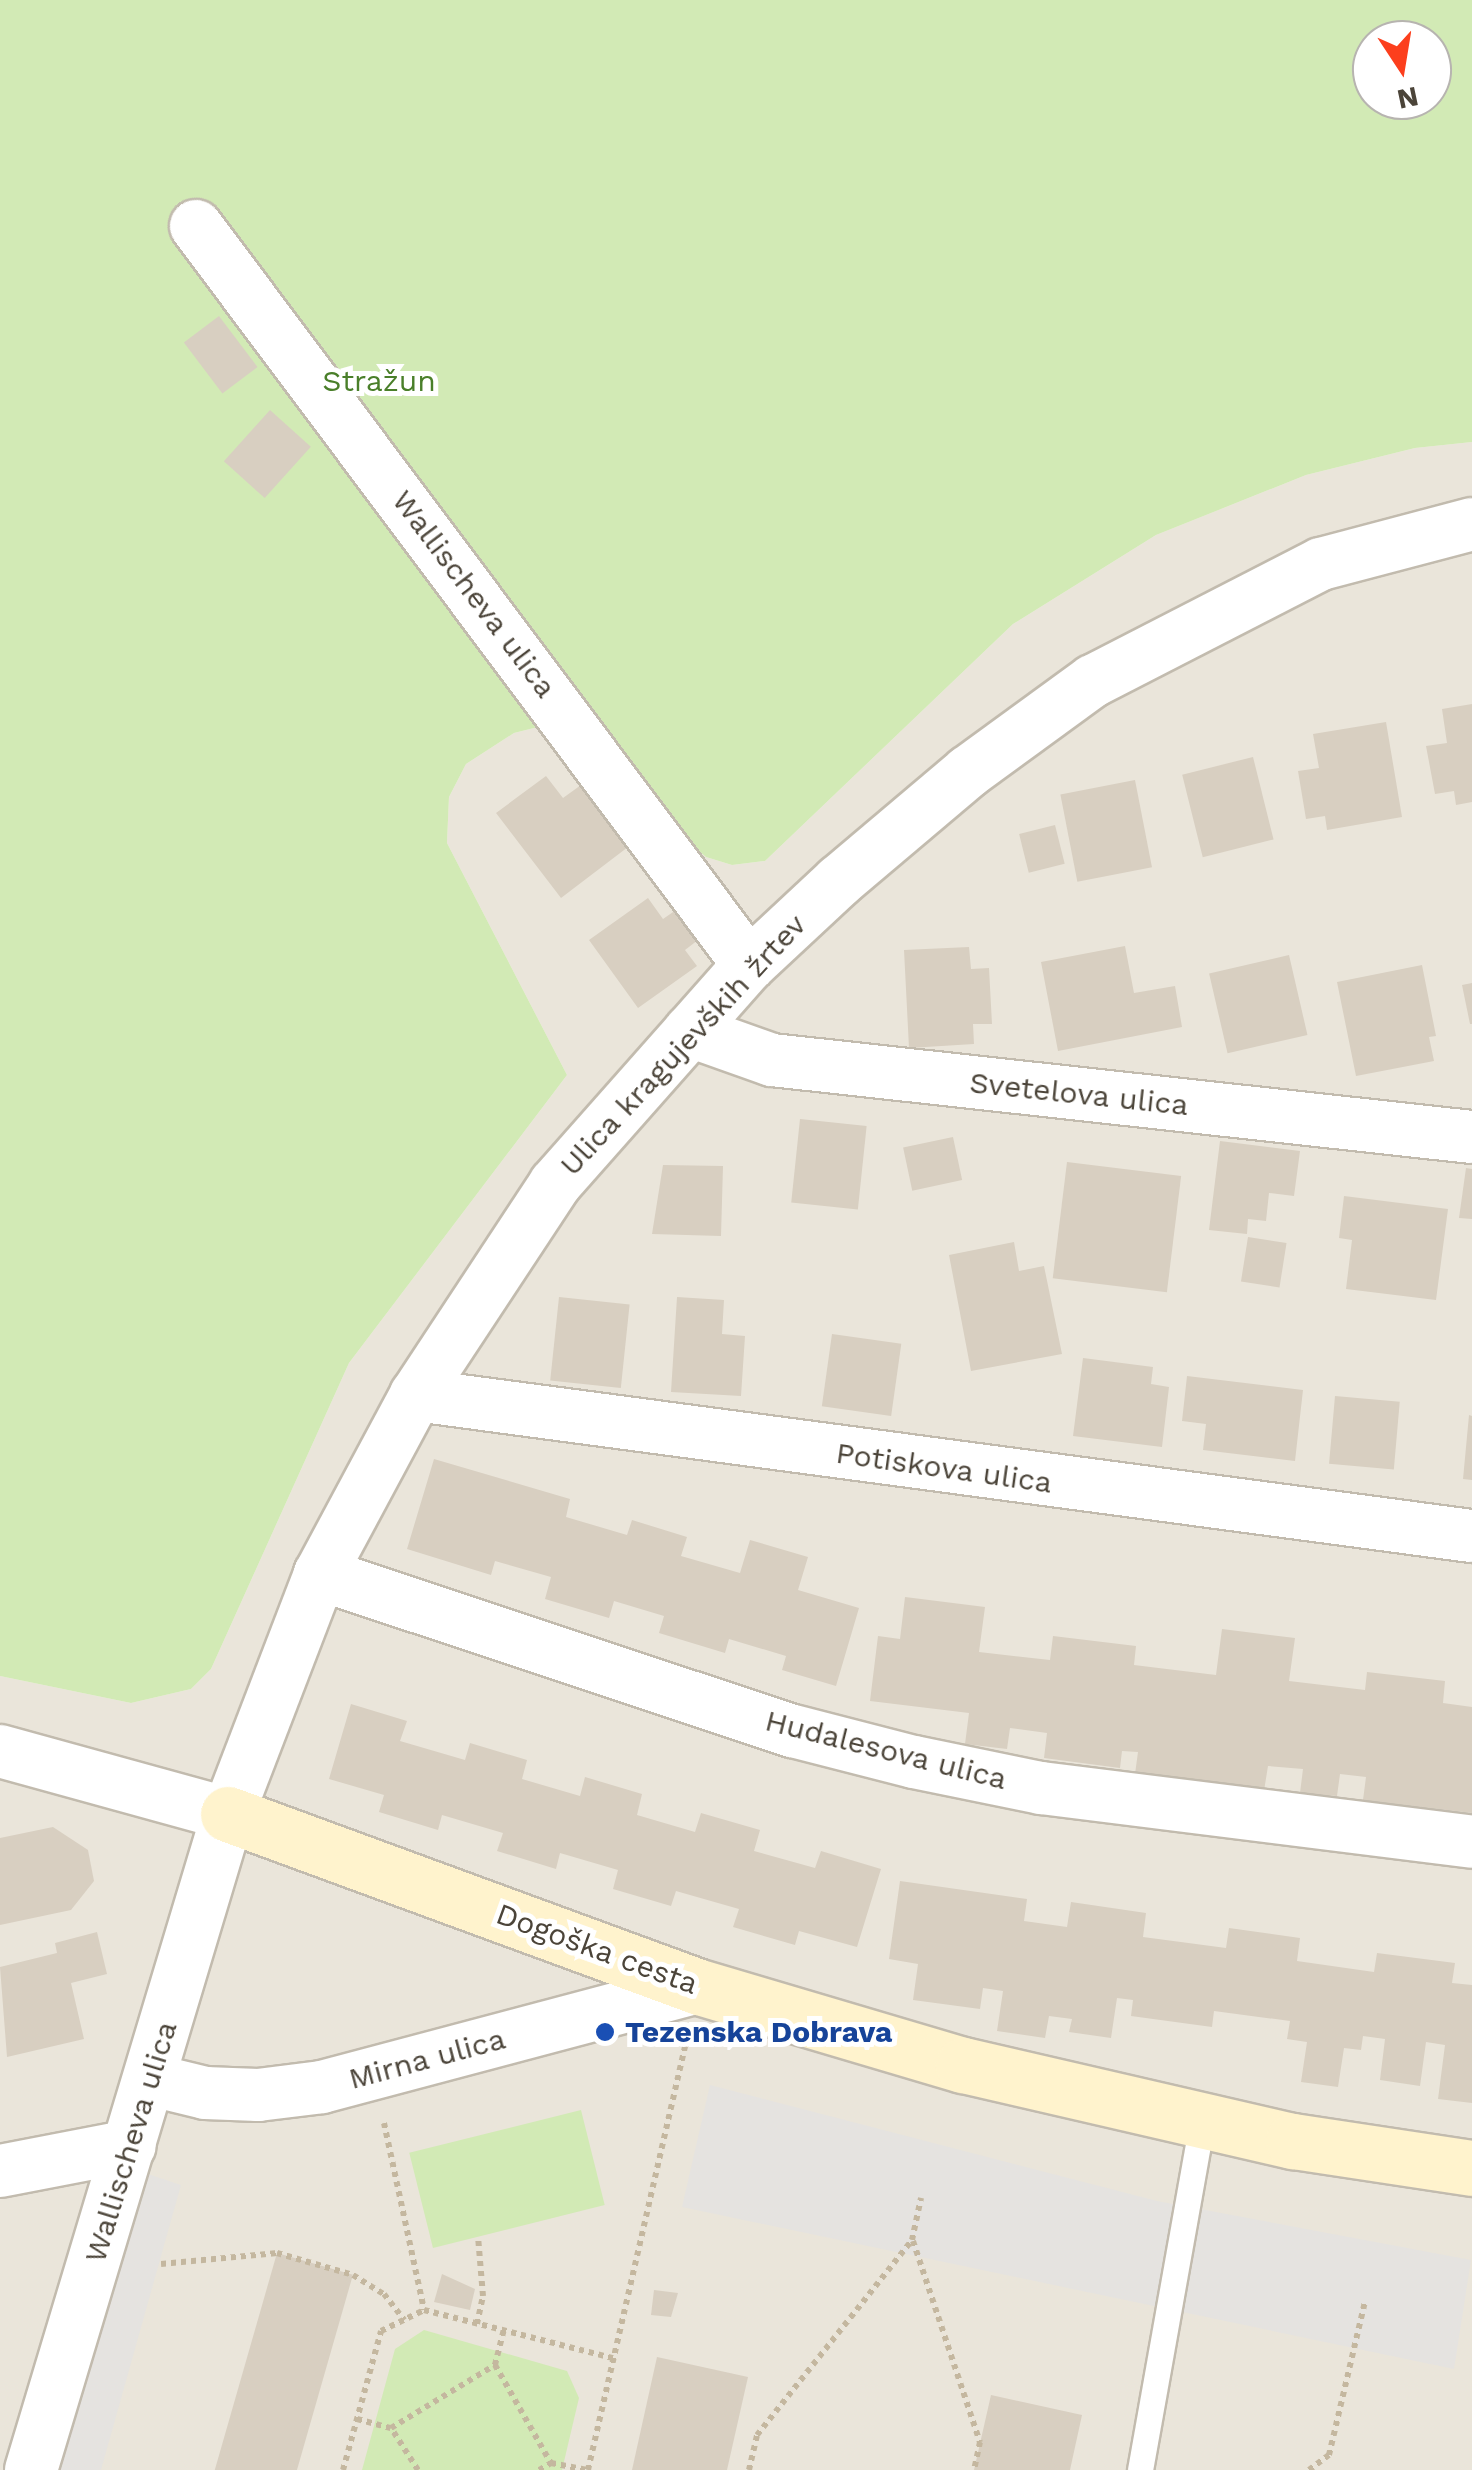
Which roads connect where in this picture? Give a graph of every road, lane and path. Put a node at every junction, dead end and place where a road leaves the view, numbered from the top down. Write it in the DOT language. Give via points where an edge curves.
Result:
graph roads {
  1 [pos="196,226"];
  2 [pos="1472,524"];
  3 [pos="749,964"];
  4 [pos="690,1030"];
  5 [pos="1472,1137"];
  6 [pos="416,1395"];
  7 [pos="1472,1536"];
  8 [pos="320,1574"];
  9 [pos="0,1751"];
  10 [pos="228,1814"];
  11 [pos="1472,1842"];
  12 [pos="699,1987"];
  13 [pos="152,2080"];
  14 [pos="380,2107"];
  15 [pos="1202,2121"];
  16 [pos="130,2146"];
  17 [pos="1472,2168"];
  18 [pos="0,2171"];
  19 [pos="921,2198"];
  20 [pos="478,2237"];
  21 [pos="912,2240"];
  22 [pos="161,2264"];
  23 [pos="1364,2301"];
  24 [pos="424,2310"];
  25 [pos="404,2320"];
  26 [pos="477,2324"];
  27 [pos="504,2330"];
  28 [pos="613,2358"];
  29 [pos="495,2364"];
  30 [pos="357,2419"];
  31 [pos="391,2428"];
  32 [pos="551,2463"];
  33 [pos="31,2470"];
  34 [pos="343,2470"];
  35 [pos="418,2470"];
  36 [pos="539,2470"];
  37 [pos="587,2470"];
  38 [pos="749,2470"];
  39 [pos="974,2470"];
  40 [pos="1140,2470"];
  41 [pos="1309,2470"];
  1 -- 3 [label="street, Wallischeva ulica"];
  2 -- 3 [label="street, Ulica kragujevških žrtev" via="1321,564 1094,681 968,772"];
  3 -- 4 [label="street, Ulica kragujevških žrtev"];
  4 -- 5 [label="street, Svetelova ulica" via="772,1060"];
  4 -- 6 [label="street, Ulica kragujevških žrtev" via="555,1184"];
  6 -- 7 [label="street, Potiskova ulica"];
  6 -- 8 [label="street, Ulica kragujevških žrtev"];
  8 -- 10 [label="street, Ulica kragujevških žrtev"];
  8 -- 11 [label="street, Hudalesova ulica" via="794,1731 914,1762 1041,1788"];
  9 -- 10 [label="street, Dogoška cesta"];
  10 -- 12 [label="street, Dogoška cesta"];
  10 -- 13 [label="street, Wallischeva ulica"];
  12 -- 13 [label="street, Mirna ulica" via="322,2087 204,2093"];
  12 -- 15 [label="street, Dogoška cesta" via="963,2065"];
  12 -- 28 [label="path"];
  13 -- 16 [label="street, Wallischeva ulica"];
  14 -- 24 [label="path"];
  15 -- 17 [label="street, Dogoška cesta"];
  15 -- 40 [label="lane"];
  16 -- 18 [label="street"];
  16 -- 33 [label="street, Wallischeva ulica"];
  19 -- 21 [label="path"];
  20 -- 26 [label="path" via="483,2296"];
  21 -- 38 [label="path" via="757,2435"];
  21 -- 39 [label="path" via="980,2442"];
  22 -- 25 [label="path" via="277,2253 353,2275 384,2294"];
  23 -- 41 [label="path" via="1330,2456"];
  24 -- 25 [label="path"];
  24 -- 26 [label="path"];
  25 -- 30 [label="path" via="381,2330"];
  26 -- 27 [label="path"];
  27 -- 28 [label="path"];
  27 -- 29 [label="path"];
  28 -- 37 [label="path"];
  29 -- 31 [label="path"];
  29 -- 32 [label="path"];
  30 -- 31 [label="path"];
  30 -- 34 [label="path"];
  31 -- 35 [label="path"];
  32 -- 36 [label="path"];
  32 -- 37 [label="path"];
}
